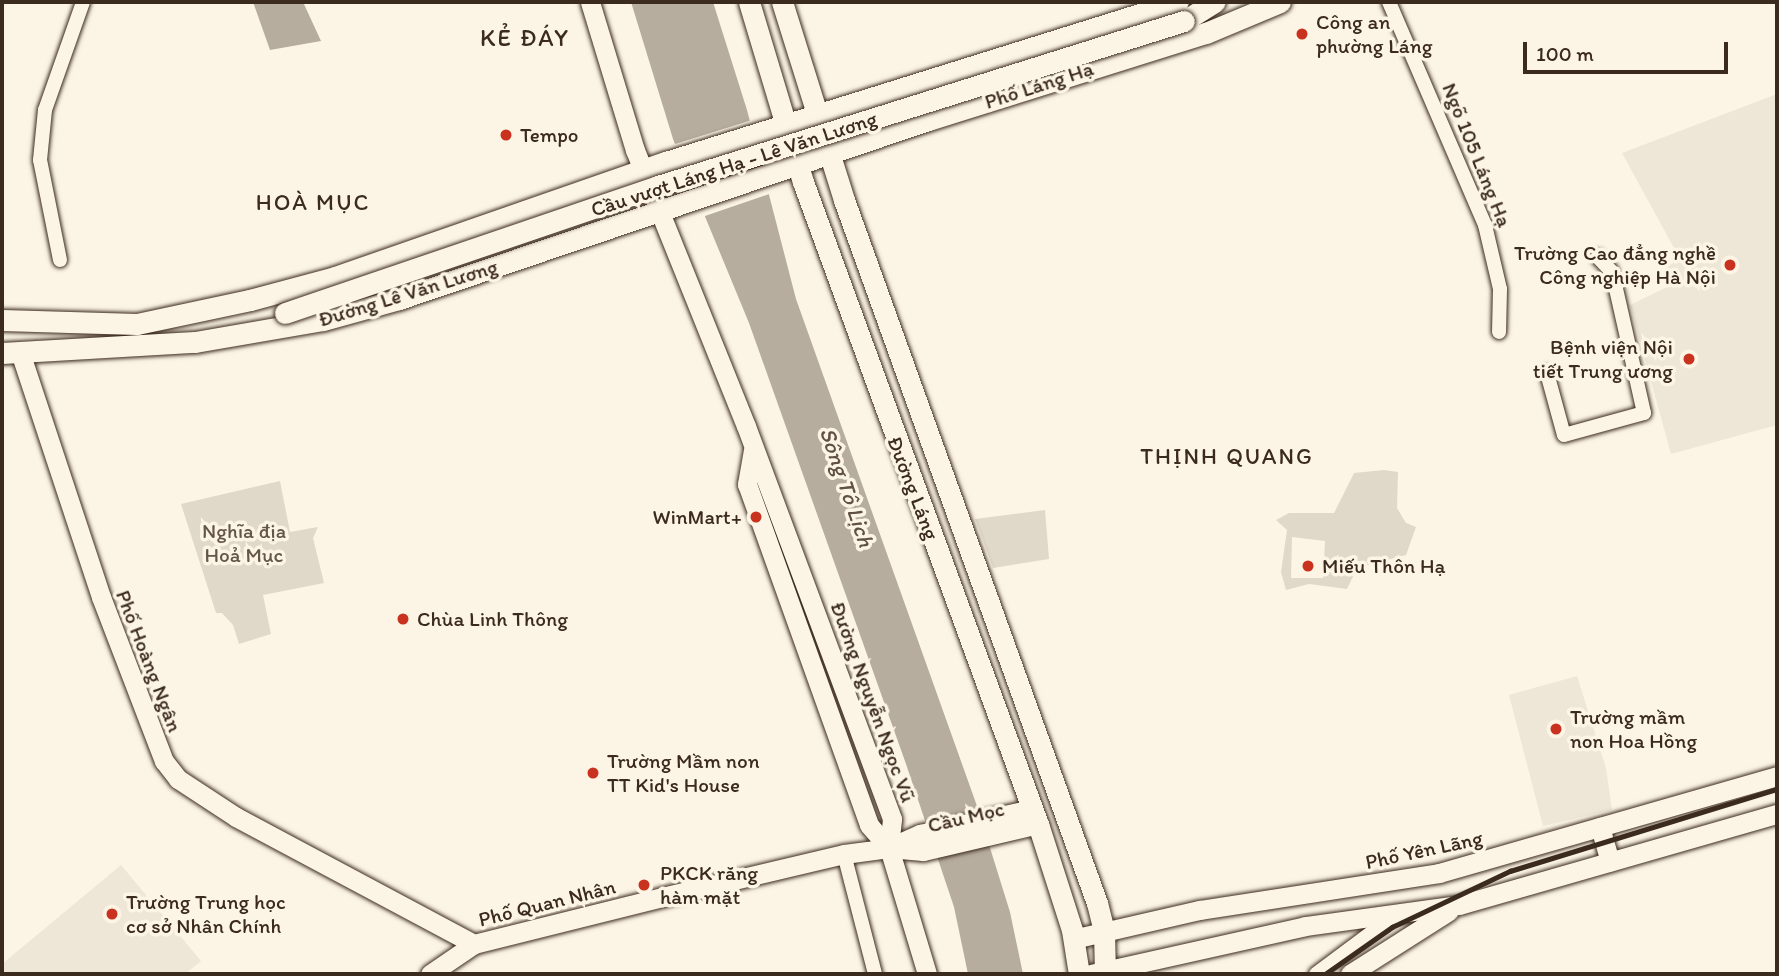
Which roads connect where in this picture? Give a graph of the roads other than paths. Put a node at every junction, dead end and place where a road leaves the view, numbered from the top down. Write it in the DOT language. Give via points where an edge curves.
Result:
graph roads {
  1 [pos="83,2"];
  2 [pos="590,2"];
  3 [pos="749,2"];
  4 [pos="782,2"];
  5 [pos="1215,2"];
  6 [pos="1280,2"];
  7 [pos="1389,2"];
  8 [pos="1181,11"];
  9 [pos="1245,16"];
  10 [pos="918,85"];
  11 [pos="816,115"];
  12 [pos="928,120"];
  13 [pos="785,125"];
  14 [pos="829,157"];
  15 [pos="798,167"];
  16 [pos="643,170"];
  17 [pos="556,200"];
  18 [pos="659,212"];
  19 [pos="570,241"];
  20 [pos="1598,257"];
  21 [pos="60,260"];
  22 [pos="226,306"];
  23 [pos="285,313"];
  24 [pos="2,320"];
  25 [pos="1499,332"];
  26 [pos="234,335"];
  27 [pos="11,352"];
  28 [pos="1547,373"];
  29 [pos="1000,638"];
  30 [pos="973,647"];
  31 [pos="1777,776"];
  32 [pos="1777,814"];
  33 [pos="1026,818"];
  34 [pos="1600,827"];
  35 [pos="921,843"];
  36 [pos="889,848"];
  37 [pos="844,854"];
  38 [pos="1610,862"];
  39 [pos="1460,905"];
  40 [pos="1395,915"];
  41 [pos="1104,931"];
  42 [pos="1073,939"];
  43 [pos="474,944"];
  44 [pos="1100,973"];
  45 [pos="430,974"];
  46 [pos="875,974"];
  47 [pos="927,974"];
  48 [pos="1079,974"];
  49 [pos="1315,974"];
  50 [pos="1350,974"];
  1 -- 21 [label="street" via="46,110 40,160"];
  2 -- 16 [label="main road, Đường Nguyễn Ngọc Vũ"];
  3 -- 13 [label="main road, Đường Láng"];
  4 -- 11 [label="main road, Đường Láng"];
  5 -- 8 [label="main road, Cầu vượt Láng Hạ - Lê Văn Lương"];
  6 -- 9 [label="main road, Phố Láng Hạ"];
  7 -- 25 [label="street, Ngõ 105 Láng Hạ" via="1485,225 1500,289"];
  8 -- 9 [label="main road, Cầu vượt Láng Hạ - Lê Văn Lương"];
  8 -- 10 [label="main road, Phố Láng Hạ"];
  8 -- 23 [label="main road, Cầu vượt Láng Hạ - Lê Văn Lương, bridge"];
  9 -- 12 [label="main road, Phố Láng Hạ" via="1206,33"];
  10 -- 11 [label="main road, Phố Láng Hạ"];
  10 -- 12 [label="main road"];
  11 -- 13 [label="main road, Phố Láng Hạ"];
  11 -- 14 [label="main road, Đường Láng"];
  12 -- 14 [label="main road, Phố Láng Hạ"];
  13 -- 15 [label="main road, Đường Láng"];
  13 -- 16 [label="main road, Đường Lê Văn Lương"];
  14 -- 15 [label="main road, Phố Láng Hạ"];
  14 -- 29 [label="main road, Đường Láng"];
  15 -- 18 [label="main road, Đường Lê Văn Lương"];
  15 -- 30 [label="main road, Đường Láng"];
  16 -- 17 [label="main road, Đường Lê Văn Lương"];
  16 -- 18 [label="main road, Đường Nguyễn Ngọc Vũ"];
  17 -- 19 [label="main road"];
  17 -- 22 [label="main road, Đường Lê Văn Lương" via="335,277"];
  18 -- 19 [label="main road, Đường Lê Văn Lương"];
  18 -- 36 [label="main road, Đường Nguyễn Ngọc Vũ" via="753,449 747,484 869,825"];
  19 -- 26 [label="main road, Đường Lê Văn Lương" via="408,297 323,320"];
  20 -- 28 [label="street" via="1611,271 1644,413 1564,435"];
  22 -- 23 [label="main road, Cầu vượt Láng Hạ - Lê Văn Lương"];
  22 -- 24 [label="main road, Đường Lê Văn Lương" via="136,324"];
  23 -- 26 [label="main road, Cầu vượt Láng Hạ - Lê Văn Lương"];
  26 -- 27 [label="main road, Đường Lê Văn Lương" via="151,346"];
  27 -- 43 [label="main road, Phố Hoàng Ngân" via="164,761 178,779 236,817"];
  29 -- 30 [label="main road"];
  29 -- 41 [label="main road, Đường Láng" via="1063,802"];
  30 -- 33 [label="main road, Đường Láng"];
  31 -- 34 [label="main road, Phố Yên Lãng"];
  32 -- 38 [label="main road"];
  33 -- 35 [label="main road, Cầu Mọc"];
  33 -- 42 [label="main road, Đường Láng"];
  34 -- 38 [label="main road"];
  34 -- 41 [label="main road, Phố Yên Lãng" via="1439,873 1200,910"];
  35 -- 36 [label="main road, Phố Quan Nhân"];
  36 -- 37 [label="main road, Phố Quan Nhân"];
  36 -- 47 [label="main road"];
  37 -- 43 [label="main road, Phố Quan Nhân"];
  37 -- 46 [label="street"];
  38 -- 39 [label="main road"];
  39 -- 40 [label="main road"];
  39 -- 50 [label="main road"];
  40 -- 44 [label="main road" via="1305,926"];
  40 -- 49 [label="street"];
  41 -- 42 [label="main road, Phố Yên Lãng"];
  41 -- 44 [label="main road, Đường Láng"];
  42 -- 48 [label="main road, Đường Láng"];
  43 -- 45 [label="main road, Phố Quan Nhân"];
}
